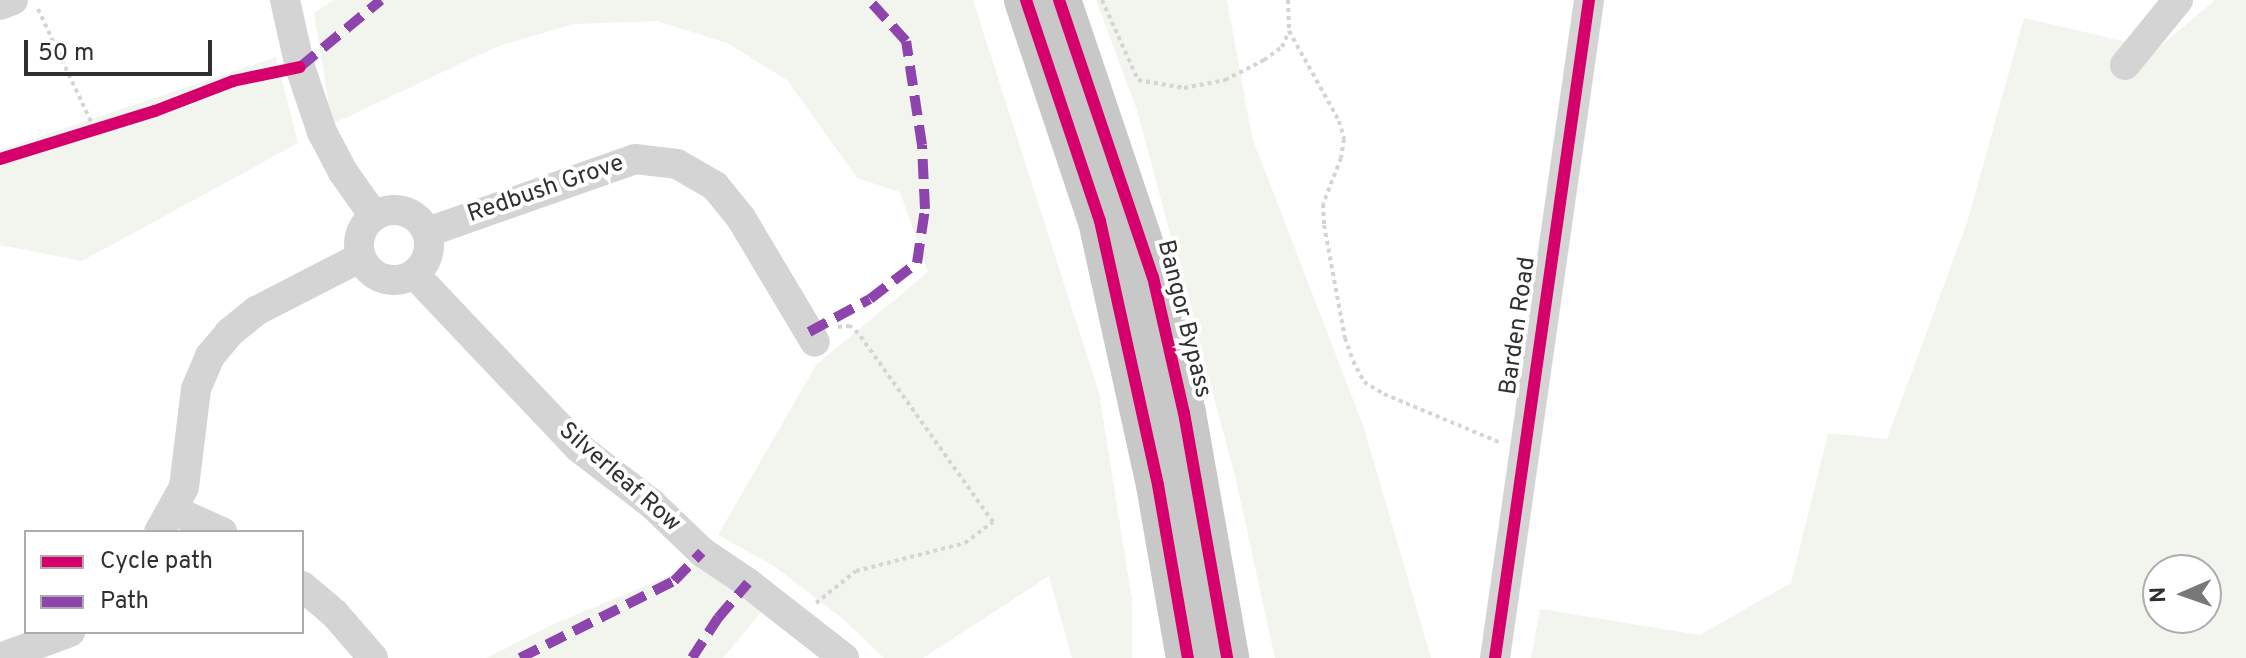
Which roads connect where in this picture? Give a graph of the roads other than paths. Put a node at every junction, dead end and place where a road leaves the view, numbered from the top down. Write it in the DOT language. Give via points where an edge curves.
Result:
graph roads {
  1 [pos="13,0"];
  2 [pos="285,0"];
  3 [pos="1026,0"];
  4 [pos="1059,0"];
  5 [pos="1589,0"];
  6 [pos="2178,0"];
  7 [pos="0,5"];
  8 [pos="2125,65"];
  9 [pos="374,216"];
  10 [pos="428,232"];
  11 [pos="361,257"];
  12 [pos="415,275"];
  13 [pos="812,337"];
  14 [pos="166,521"];
  15 [pos="212,530"];
  16 [pos="304,588"];
  17 [pos="65,634"];
  18 [pos="0,658"];
  19 [pos="373,658"];
  20 [pos="844,658"];
  21 [pos="1188,658"];
  22 [pos="1227,658"];
  23 [pos="1495,658"];
  1 -- 7 [label="street"];
  2 -- 9 [label="street" via="322,132"];
  3 -- 21 [label="main road" via="1100,221 1158,485"];
  4 -- 22 [label="main road, Bangor Bypass" via="1153,277 1184,413"];
  5 -- 23 [label="street, Barden Road"];
  6 -- 8 [label="street"];
  9 -- 10 [label="street" via="391,210 409,212"];
  9 -- 11 [label="street" via="360,235"];
  10 -- 12 [label="street" via="428,256"];
  10 -- 13 [label="street, Redbush Grove" via="635,159 677,164 715,186 741,218"];
  11 -- 12 [label="street" via="379,277 397,281"];
  11 -- 14 [label="street" via="256,311 210,356 196,389 184,487"];
  12 -- 20 [label="street, Silverleaf Row" via="578,447 652,504 702,552"];
  14 -- 15 [label="street"];
  16 -- 19 [label="street"];
  17 -- 18 [label="street"];
}
